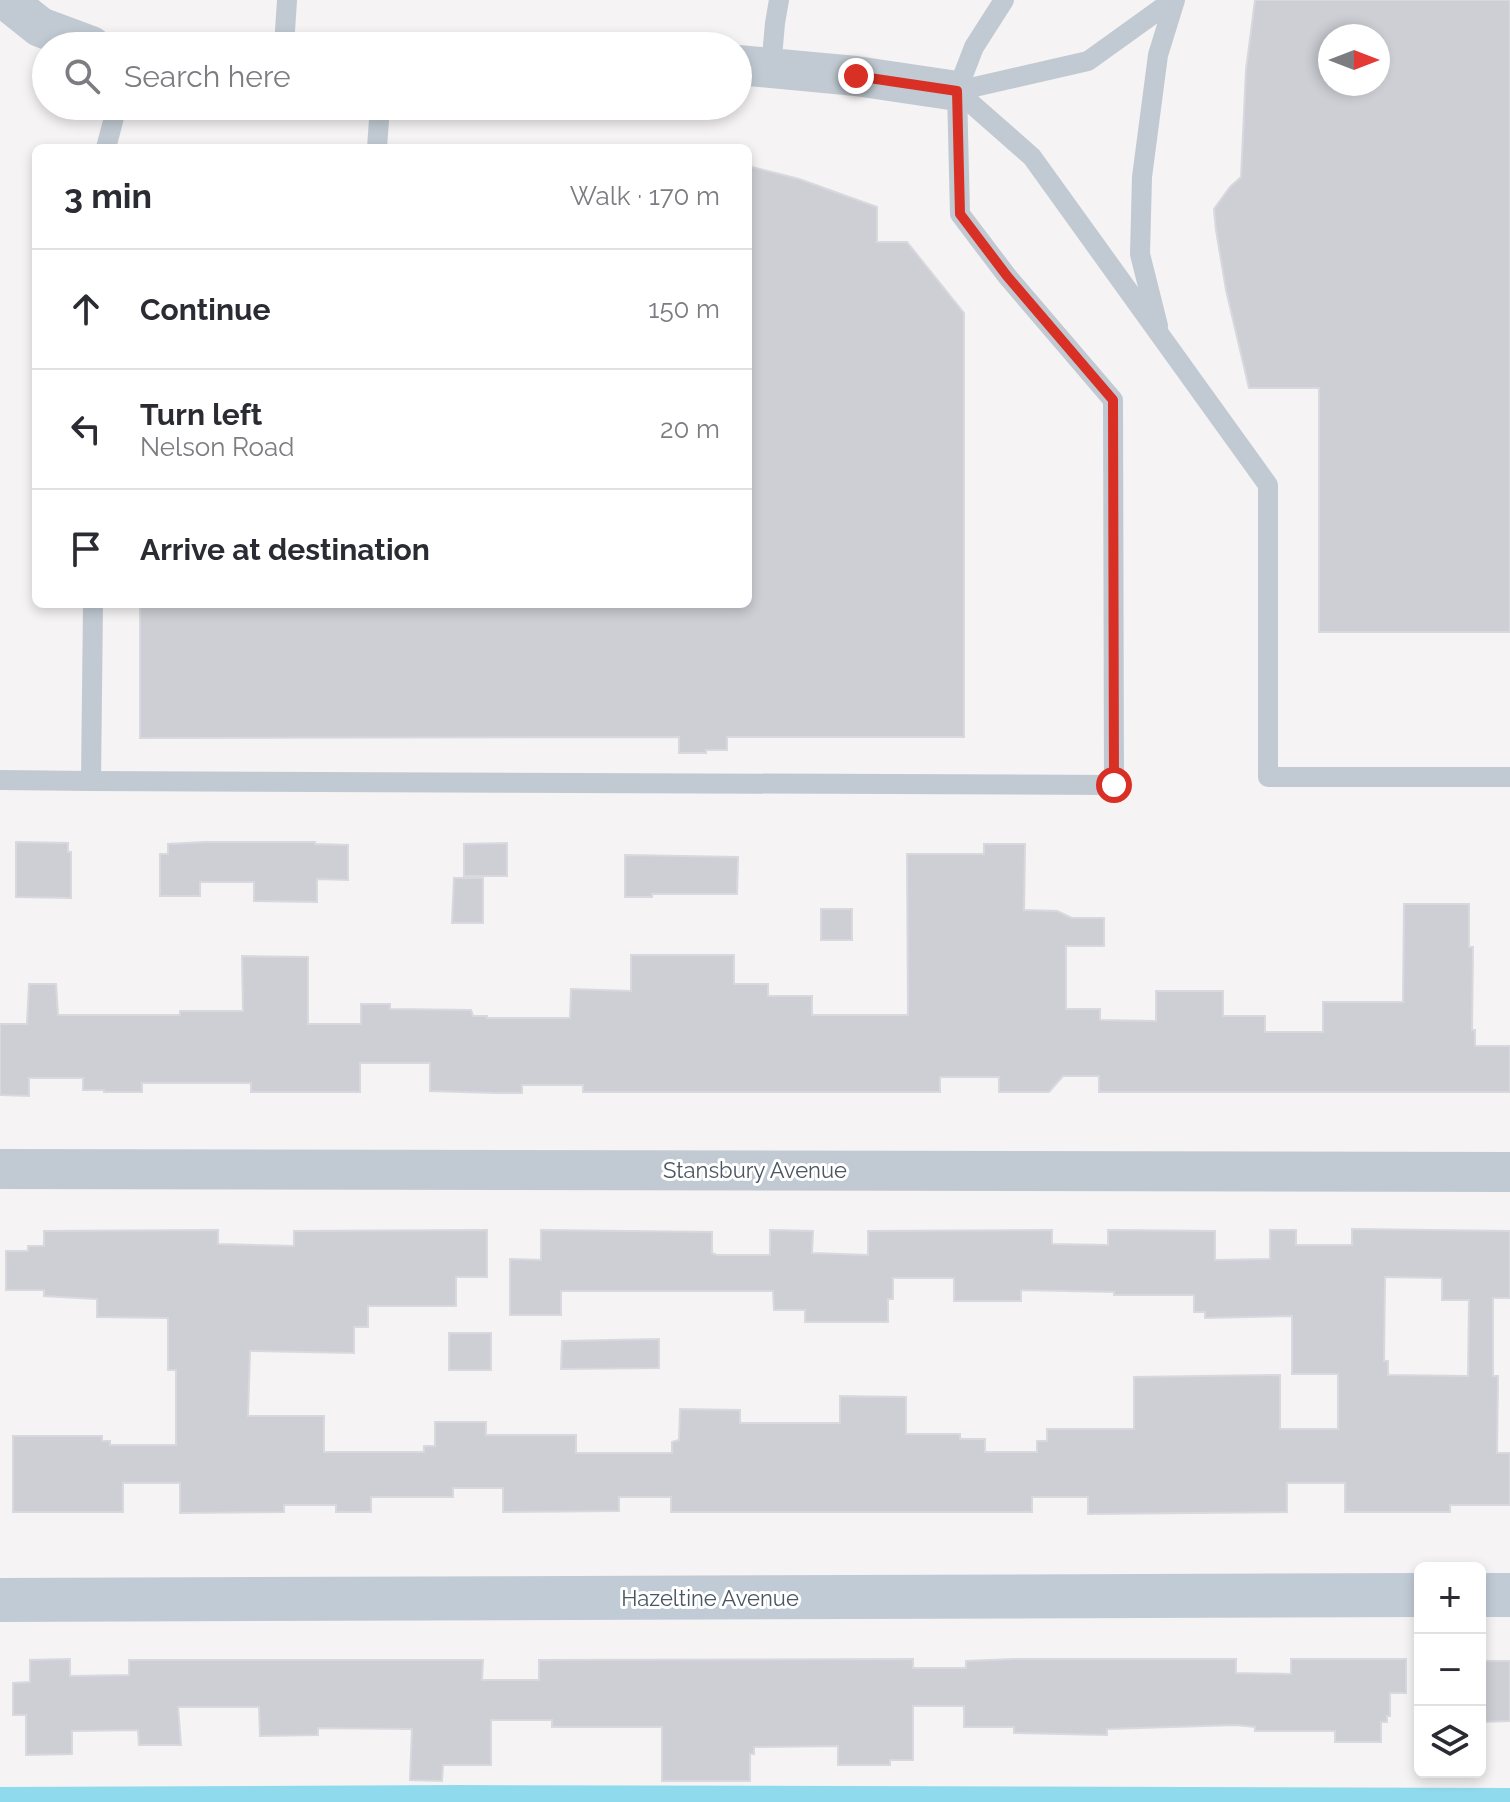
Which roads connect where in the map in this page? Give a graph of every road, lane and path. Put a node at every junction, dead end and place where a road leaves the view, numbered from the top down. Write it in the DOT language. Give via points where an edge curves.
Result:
graph roads {
  1 [pos="6,0"];
  2 [pos="287,0"];
  3 [pos="779,0"];
  4 [pos="1004,0"];
  5 [pos="1174,0"];
  6 [pos="53,32"];
  7 [pos="285,32"];
  8 [pos="755,67"];
  9 [pos="957,91"];
  10 [pos="113,120"];
  11 [pos="379,120"];
  12 [pos="107,144"];
  13 [pos="377,144"];
  14 [pos="1161,337"];
  15 [pos="93,608"];
  16 [pos="1510,777"];
  17 [pos="0,780"];
  18 [pos="91,781"];
  19 [pos="0,1169"];
  20 [pos="1510,1172"];
  21 [pos="1414,1595"];
  22 [pos="1486,1595"];
  23 [pos="1510,1595"];
  24 [pos="0,1600"];
  1 -- 6 [label="street"];
  2 -- 7 [label="lane"];
  3 -- 8 [label="lane"];
  4 -- 9 [label="lane" via="974,47"];
  5 -- 9 [label="lane" via="1088,61"];
  5 -- 14 [label="lane" via="1158,55 1142,177 1140,254"];
  8 -- 9 [label="street"];
  9 -- 14 [label="lane" via="1032,157"];
  9 -- 18 [label="lane" via="960,214 1113,400 1114,785"];
  10 -- 12 [label="lane"];
  11 -- 13 [label="lane"];
  14 -- 16 [label="lane" via="1268,485 1268,777"];
  15 -- 18 [label="lane"];
  17 -- 18 [label="lane"];
  19 -- 20 [label="street, Stansbury Avenue"];
  21 -- 24 [label="street, Hazeltine Avenue"];
  22 -- 23 [label="street"];
}
